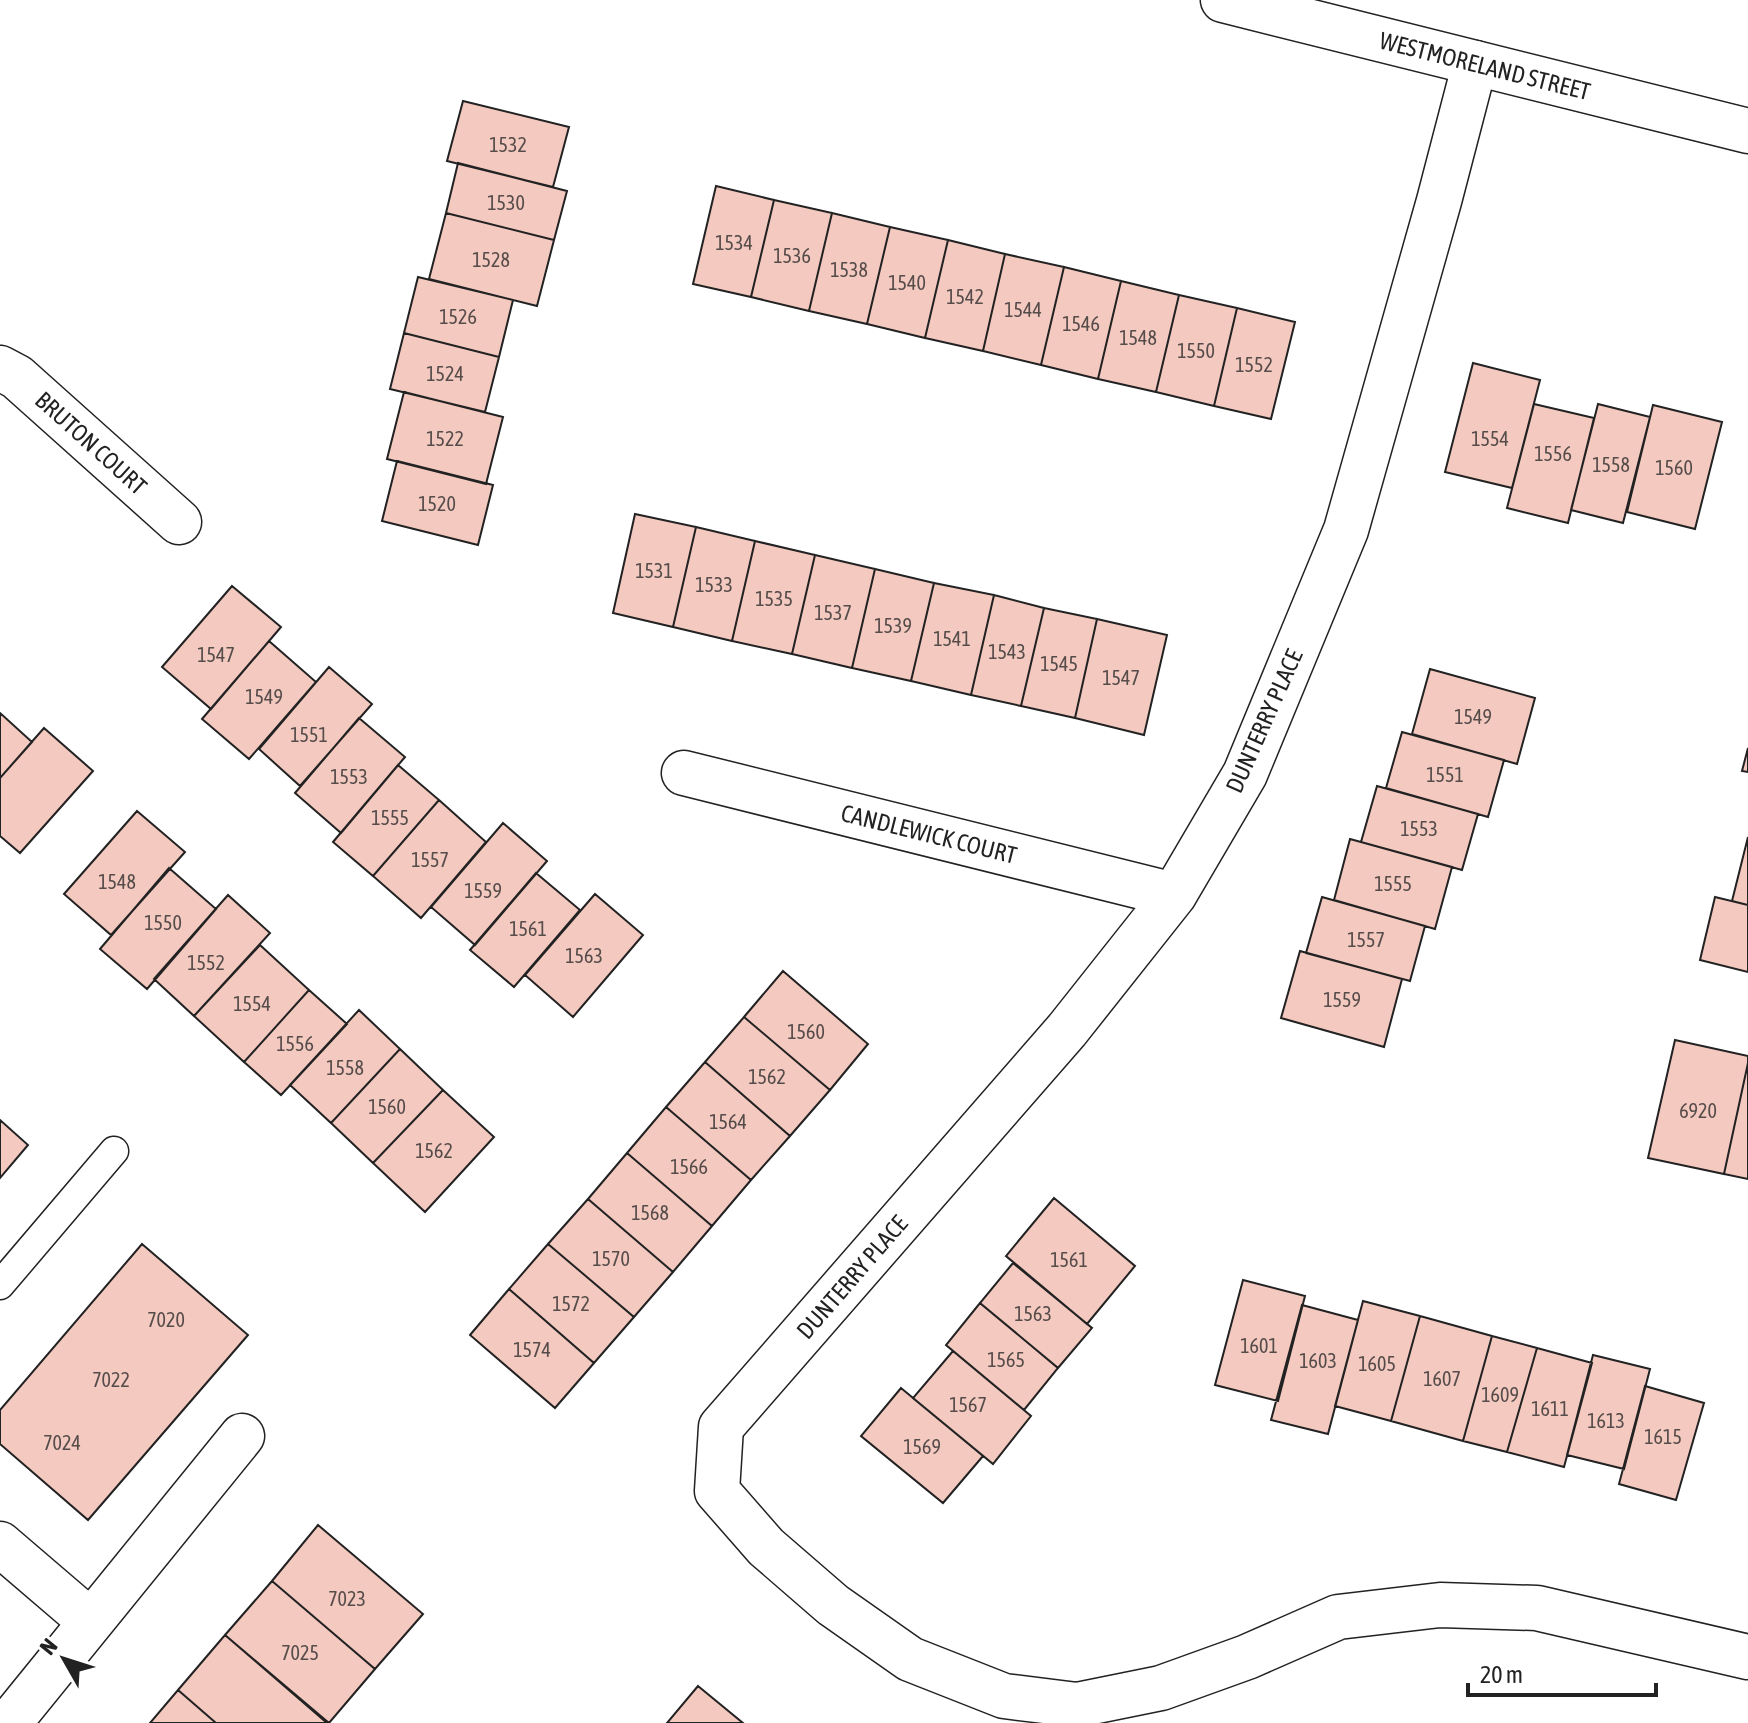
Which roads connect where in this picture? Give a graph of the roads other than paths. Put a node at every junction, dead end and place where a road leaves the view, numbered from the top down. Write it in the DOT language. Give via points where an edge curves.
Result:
graph roads {
  1 [pos="1223,0"];
  2 [pos="1475,63"];
  3 [pos="1748,131"];
  4 [pos="0,368"];
  5 [pos="179,522"];
  6 [pos="684,773"];
  7 [pos="1174,895"];
  8 [pos="114,1151"];
  9 [pos="0,1285"];
  10 [pos="242,1436"];
  11 [pos="0,1544"];
  12 [pos="91,1622"];
  13 [pos="1748,1657"];
  14 [pos="9,1723"];
  1 -- 2 [label="street, WESTMORELAND STREET"];
  2 -- 3 [label="street, WESTMORELAND STREET"];
  2 -- 7 [label="street, DUNTERRY PLACE" via="1346,530 1245,774"];
  4 -- 5 [label="street, BRUTON COURT" via="17,377"];
  6 -- 7 [label="street, CANDLEWICK COURT"];
  7 -- 13 [label="street, DUNTERRY PLACE" via="1067,1030 721,1427 717,1491 766,1547 833,1605 910,1659 1004,1696 1077,1705 1161,1688 1338,1617 1440,1605 1537,1608"];
  8 -- 9 [label="lane"];
  10 -- 12 [label="street"];
  11 -- 12 [label="street"];
  12 -- 14 [label="street"];
}
